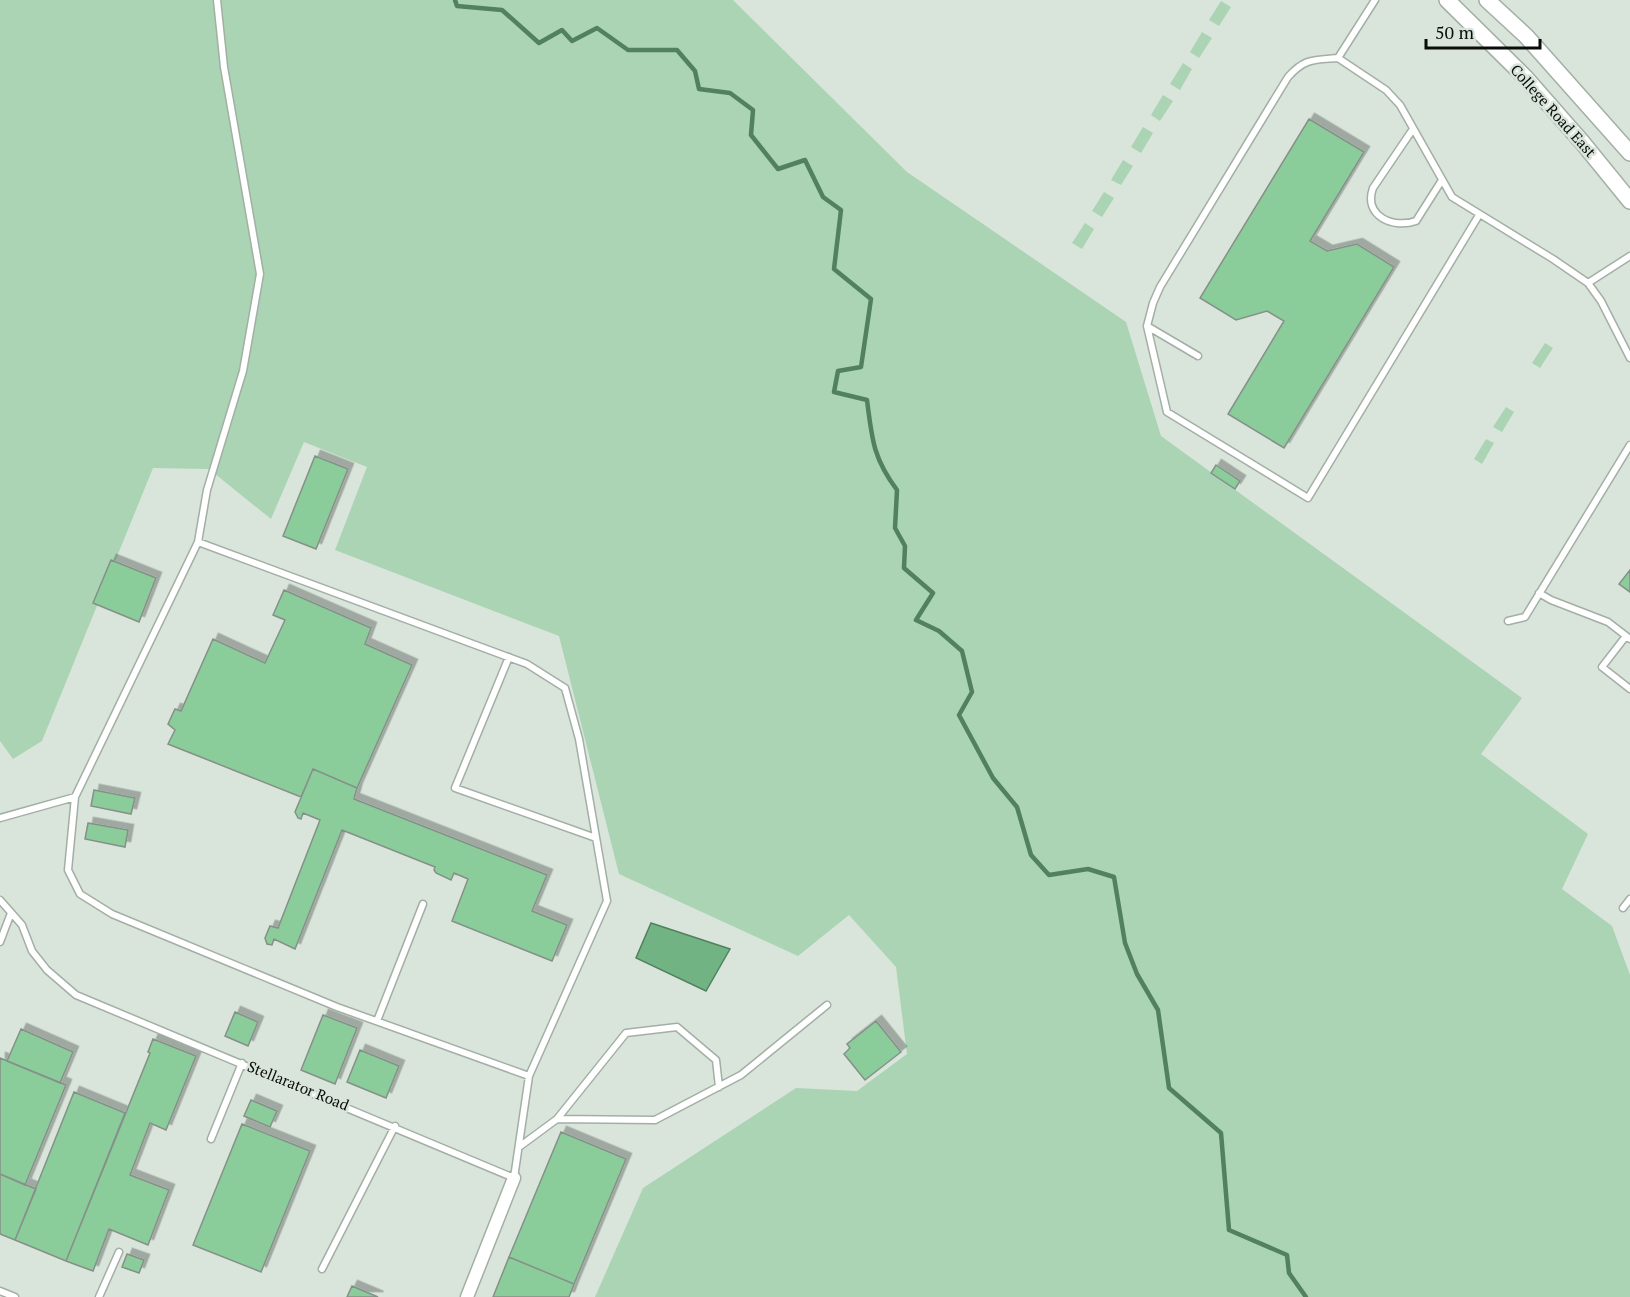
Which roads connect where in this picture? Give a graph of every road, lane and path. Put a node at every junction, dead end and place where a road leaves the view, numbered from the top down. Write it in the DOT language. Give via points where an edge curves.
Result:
graph roads {
  1 [pos="217,0"];
  2 [pos="1375,0"];
  3 [pos="1447,0"];
  4 [pos="1487,0"];
  5 [pos="1338,58"];
  6 [pos="1413,129"];
  7 [pos="1630,153"];
  8 [pos="1442,180"];
  9 [pos="1630,201"];
  10 [pos="1479,215"];
  11 [pos="1630,256"];
  12 [pos="1588,283"];
  13 [pos="1147,326"];
  14 [pos="1198,356"];
  15 [pos="1630,358"];
  16 [pos="1630,446"];
  17 [pos="198,542"];
  18 [pos="1539,593"];
  19 [pos="1508,621"];
  20 [pos="1628,637"];
  21 [pos="509,657"];
  22 [pos="1630,689"];
  23 [pos="75,797"];
  24 [pos="0,818"];
  25 [pos="596,838"];
  26 [pos="1630,899"];
  27 [pos="0,900"];
  28 [pos="423,904"];
  29 [pos="1623,908"];
  30 [pos="11,913"];
  31 [pos="0,942"];
  32 [pos="827,1005"];
  33 [pos="377,1021"];
  34 [pos="242,1063"];
  35 [pos="529,1076"];
  36 [pos="719,1087"];
  37 [pos="557,1119"];
  38 [pos="395,1126"];
  39 [pos="211,1139"];
  40 [pos="519,1147"];
  41 [pos="514,1178"];
  42 [pos="119,1252"];
  43 [pos="322,1269"];
  44 [pos="0,1291"];
  45 [pos="15,1297"];
  46 [pos="99,1297"];
  47 [pos="467,1297"];
  1 -- 17 [label="lane" via="224,67 260,274 243,371 207,490"];
  2 -- 5 [label="lane"];
  3 -- 9 [label="street, College Road East" via="1525,77"];
  4 -- 7 [label="street, College Road East" via="1526,36"];
  5 -- 6 [label="lane" via="1386,90"];
  5 -- 13 [label="lane" via="1310,60 1288,77 1160,287"];
  6 -- 8 [label="lane"];
  6 -- 8 [label="lane" via="1373,188 1372,207 1387,221 1407,225 1416,221"];
  8 -- 10 [label="lane" via="1452,197"];
  10 -- 12 [label="lane"];
  10 -- 13 [label="lane" via="1308,498 1167,412"];
  11 -- 12 [label="lane"];
  12 -- 15 [label="lane"];
  13 -- 14 [label="lane"];
  16 -- 18 [label="lane"];
  17 -- 21 [label="lane"];
  17 -- 23 [label="lane"];
  18 -- 19 [label="lane" via="1525,617"];
  18 -- 20 [label="lane" via="1608,622"];
  20 -- 22 [label="lane" via="1602,667"];
  21 -- 25 [label="lane" via="565,688 579,739"];
  21 -- 25 [label="lane" via="455,788"];
  23 -- 24 [label="lane"];
  23 -- 33 [label="lane" via="68,870 80,894 112,914"];
  25 -- 35 [label="lane" via="607,901"];
  26 -- 29 [label="lane"];
  27 -- 30 [label="lane, Stellarator Road"];
  28 -- 33 [label="lane"];
  30 -- 31 [label="lane"];
  30 -- 34 [label="lane, Stellarator Road" via="47,970 76,995"];
  32 -- 36 [label="lane" via="741,1075"];
  33 -- 35 [label="lane"];
  34 -- 38 [label="lane, Stellarator Road"];
  34 -- 39 [label="lane"];
  35 -- 40 [label="lane"];
  36 -- 37 [label="lane" via="655,1120"];
  36 -- 37 [label="lane" via="716,1060 677,1027 626,1033"];
  37 -- 40 [label="lane"];
  38 -- 41 [label="lane, Stellarator Road"];
  38 -- 43 [label="lane"];
  40 -- 41 [label="lane"];
  41 -- 47 [label="street"];
  42 -- 46 [label="lane"];
  44 -- 45 [label="lane"];
}
